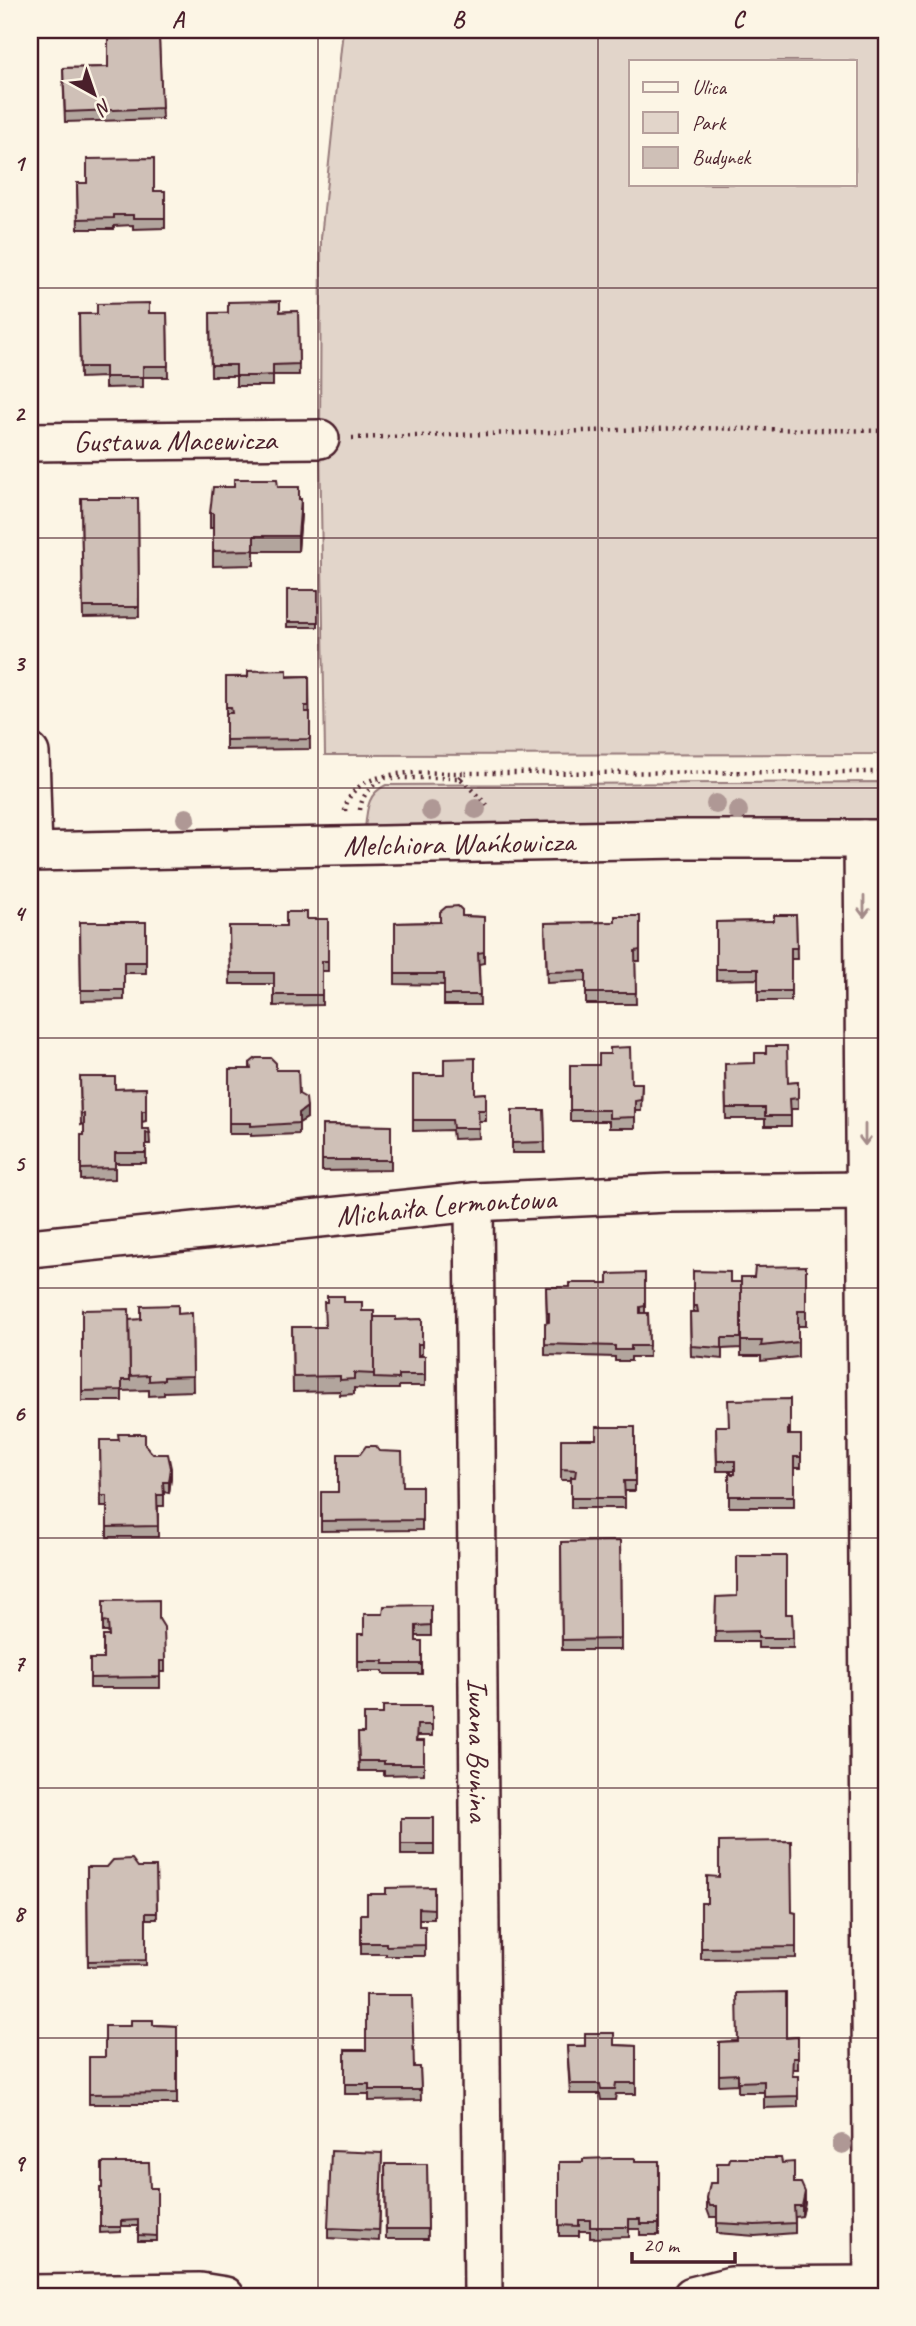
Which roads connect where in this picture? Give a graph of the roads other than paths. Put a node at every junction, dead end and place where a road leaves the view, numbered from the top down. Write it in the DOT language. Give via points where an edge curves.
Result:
graph roads {
  1 [pos="320,439"];
  2 [pos="30,442"];
  3 [pos="30,753"];
  4 [pos="875,839"];
  5 [pos="31,852"];
  6 [pos="865,1191"];
  7 [pos="474,1202"];
  8 [pos="30,1248"];
  9 [pos="873,2290"];
  10 [pos="30,2294"];
  11 [pos="225,2296"];
  12 [pos="483,2296"];
  13 [pos="692,2296"];
  1 -- 2 [label="street, Gustawa Macewicza"];
  3 -- 5 [label="street"];
  4 -- 5 [label="street, Melchiora Wańkowicza"];
  4 -- 6 [label="street, one-way"];
  6 -- 7 [label="street, Michaiła Lermontowa" via="668,1193"];
  6 -- 9 [label="street"];
  7 -- 8 [label="street, Michaiła Lermontowa"];
  7 -- 12 [label="street, Iwana Bunina"];
  9 -- 13 [label="street" via="731,2286"];
  10 -- 11 [label="street" via="200,2291"];
}
